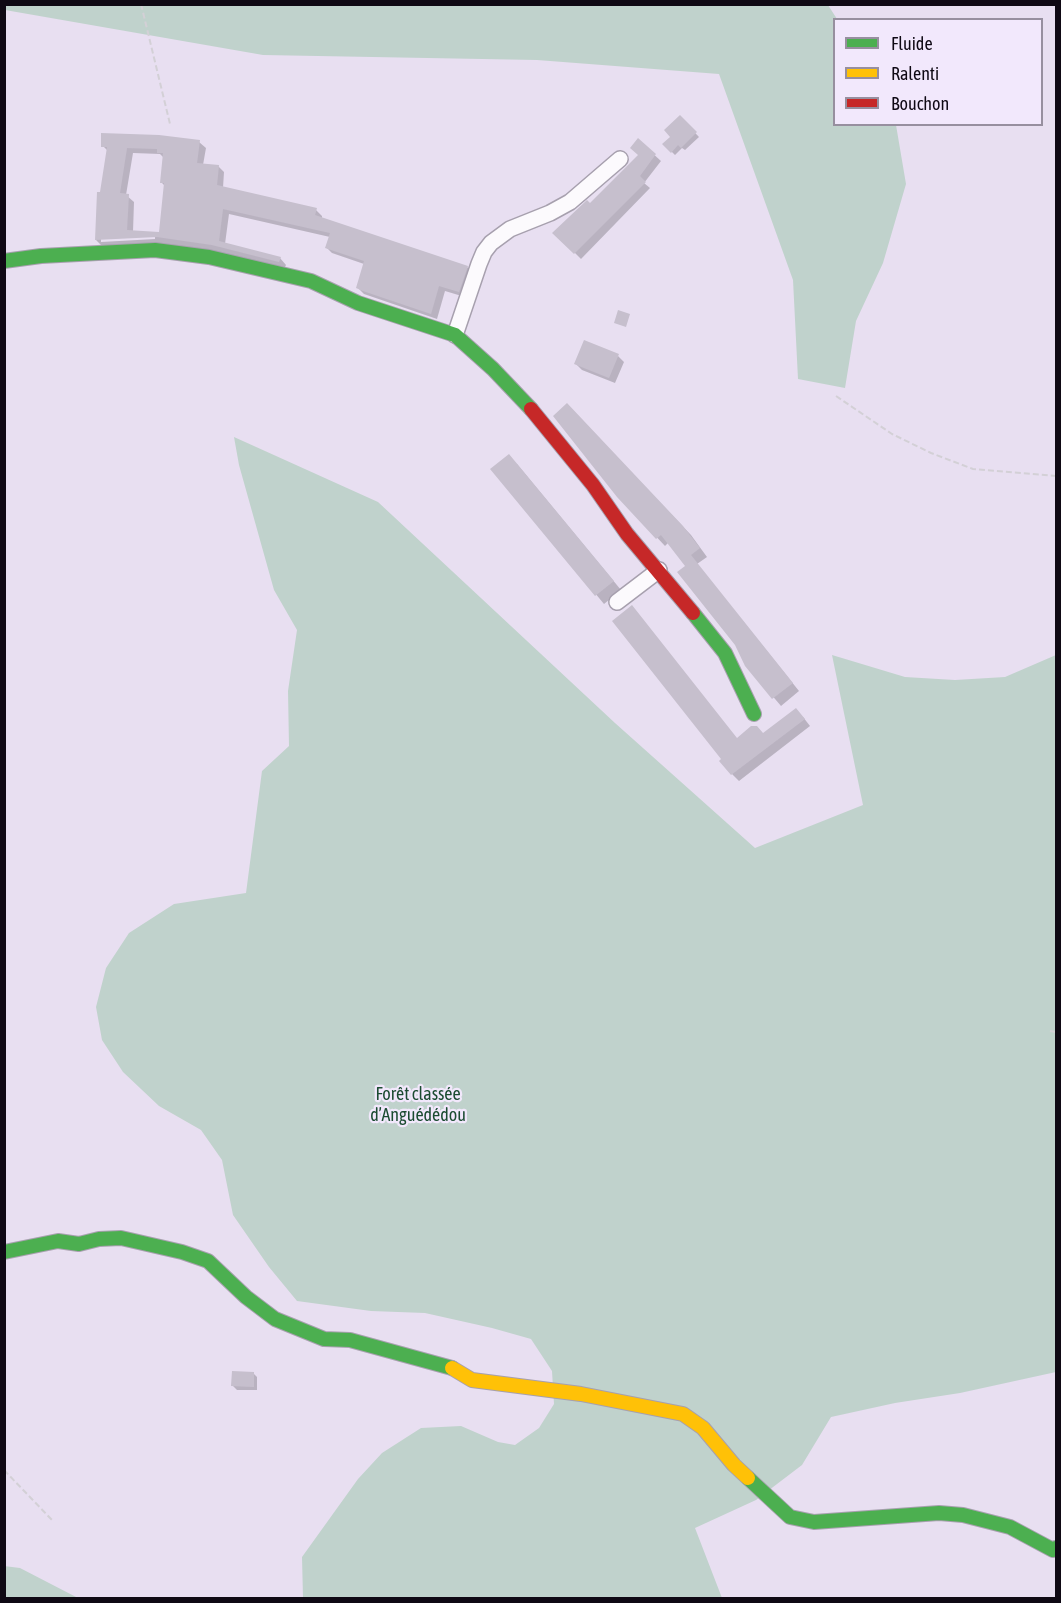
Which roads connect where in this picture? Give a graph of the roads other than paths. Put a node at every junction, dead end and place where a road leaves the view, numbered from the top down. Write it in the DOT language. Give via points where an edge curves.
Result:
graph roads {
  1 [pos="620,159"];
  2 [pos="4,261"];
  3 [pos="455,335"];
  4 [pos="659,570"];
  5 [pos="617,602"];
  6 [pos="754,714"];
  7 [pos="4,1252"];
  8 [pos="1056,1548"];
  1 -- 3 [label="street" via="570,202 510,229 491,243"];
  2 -- 3 [label="street" via="155,250 209,257 311,280 358,303"];
  3 -- 4 [label="street" via="528,405"];
  4 -- 5 [label="street"];
  4 -- 6 [label="street" via="726,652"];
  7 -- 8 [label="street" via="58,1241 79,1244 121,1238 182,1252 208,1261 275,1319 324,1339 350,1340 425,1359 451,1367 472,1380 581,1394 683,1414 703,1428 734,1465 790,1517 813,1522 939,1513 963,1515 1010,1527 1053,1550"];
}
